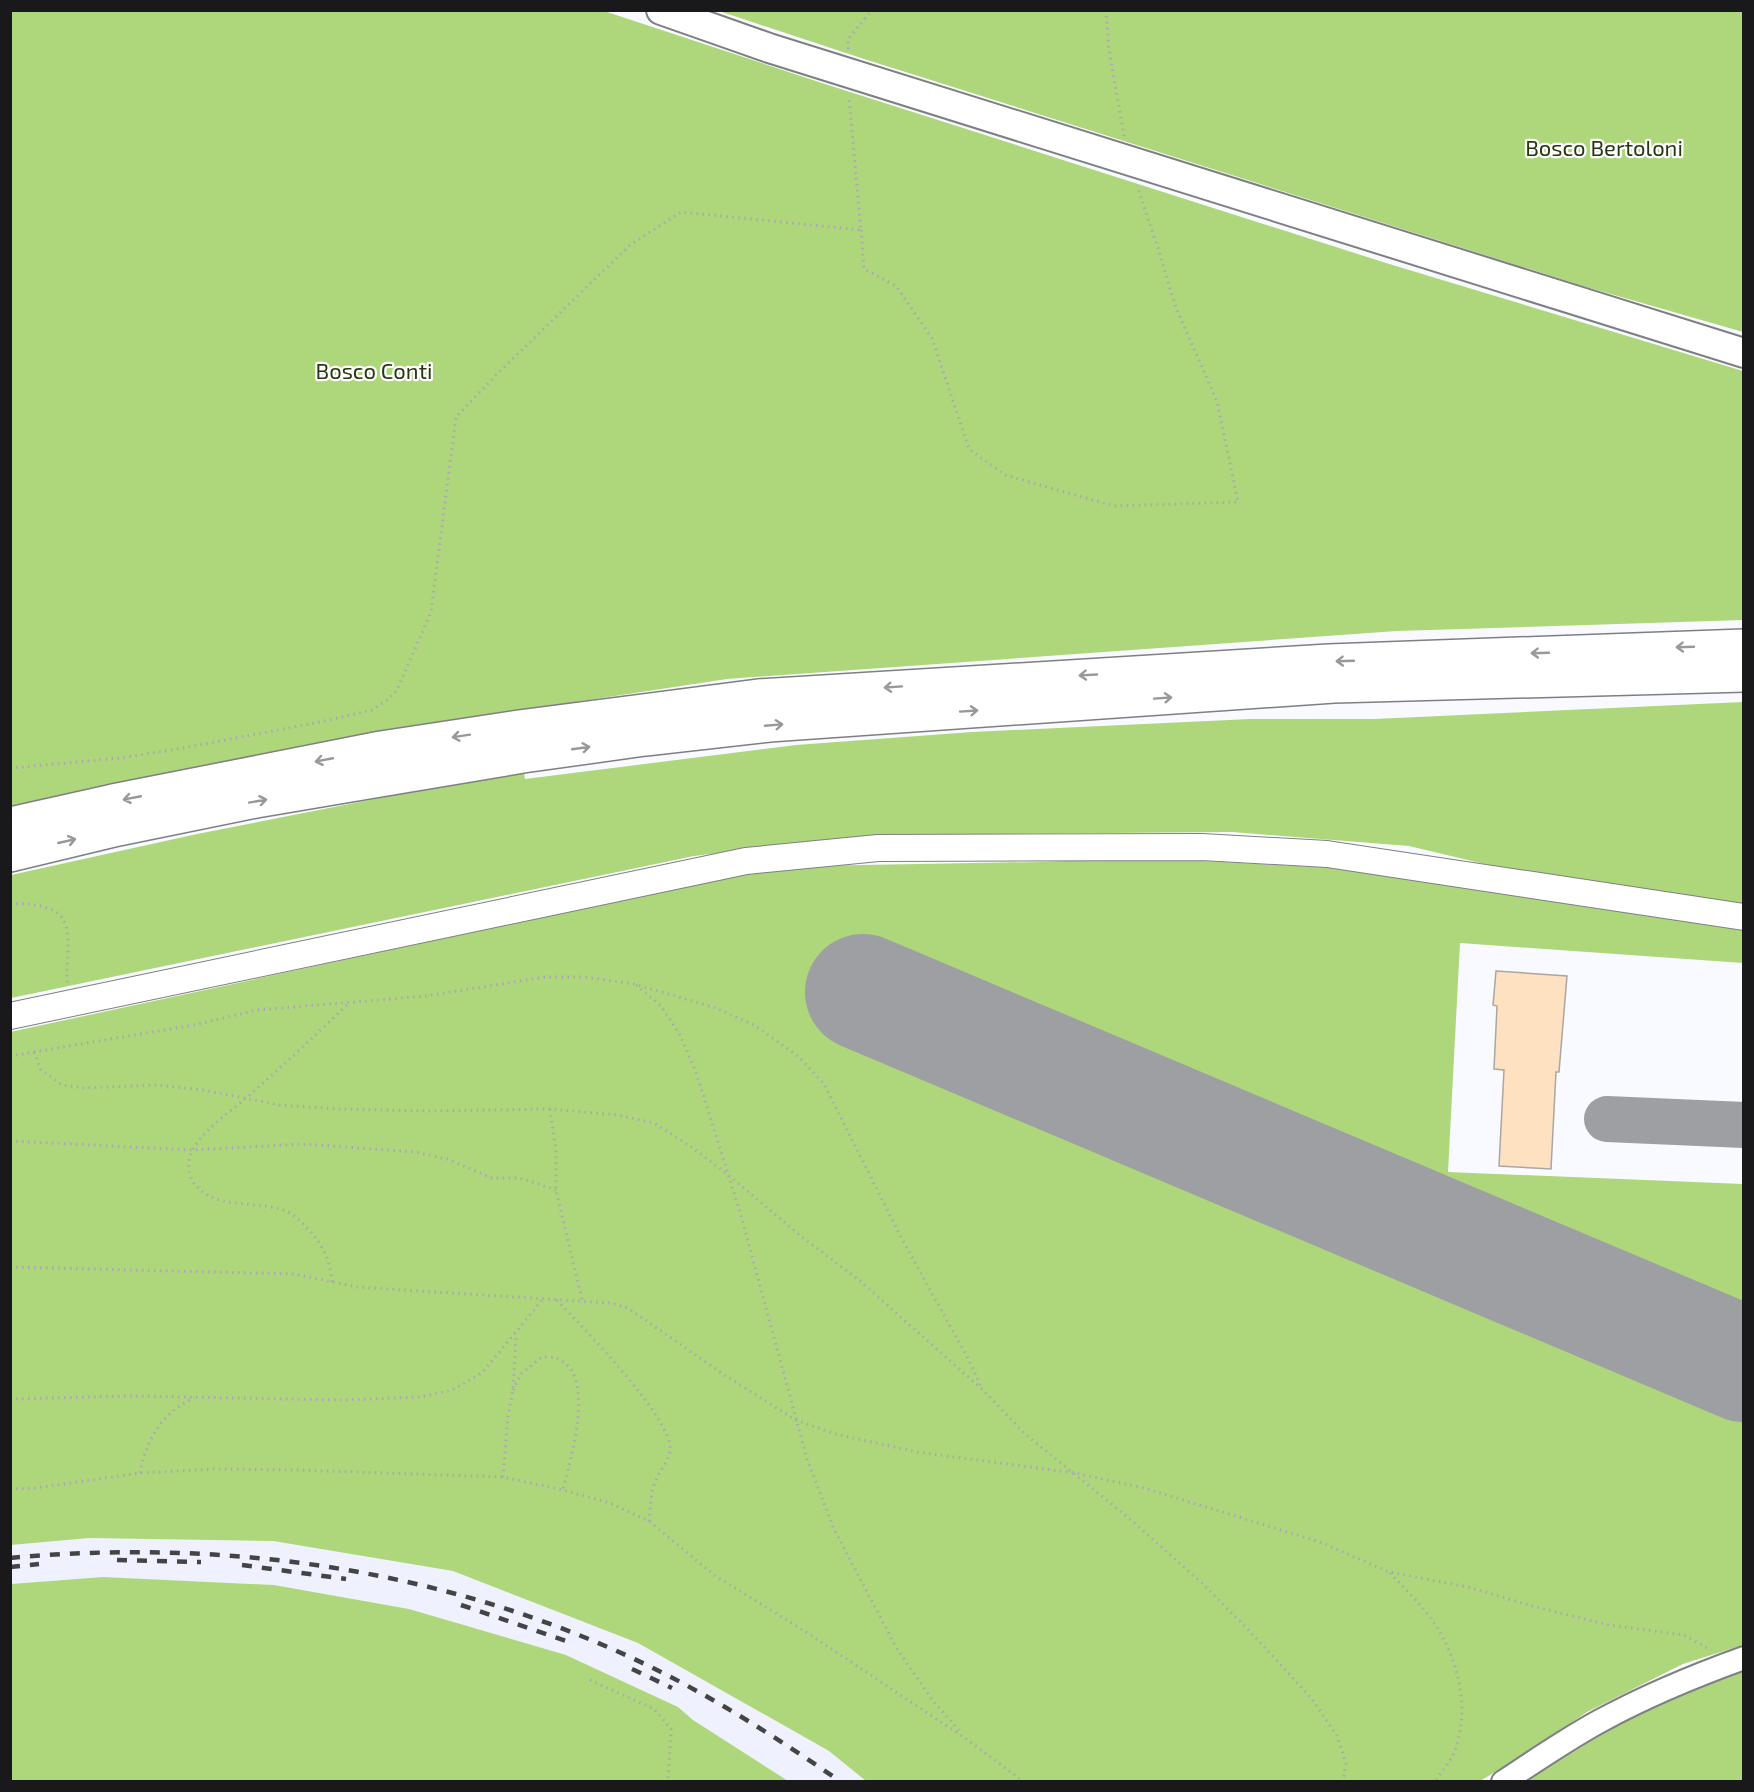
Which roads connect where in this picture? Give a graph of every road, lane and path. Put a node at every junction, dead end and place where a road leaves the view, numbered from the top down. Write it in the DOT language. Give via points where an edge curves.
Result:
graph roads {
  1 [pos="661,10"];
  2 [pos="872,10"];
  3 [pos="1106,10"];
  4 [pos="849,72"];
  5 [pos="1128,160"];
  6 [pos="861,230"];
  7 [pos="1743,353"];
  8 [pos="1743,646"];
  9 [pos="1740,676"];
  10 [pos="521,741"];
  11 [pos="383,763"];
  12 [pos="10,768"];
  13 [pos="10,824"];
  14 [pos="10,855"];
  15 [pos="10,904"];
  16 [pos="1743,917"];
  17 [pos="634,984"];
  18 [pos="73,1002"];
  19 [pos="351,1002"];
  20 [pos="10,1016"];
  21 [pos="34,1052"];
  22 [pos="10,1056"];
  23 [pos="245,1099"];
  24 [pos="550,1109"];
  25 [pos="10,1141"];
  26 [pos="193,1150"];
  27 [pos="727,1174"];
  28 [pos="556,1190"];
  29 [pos="10,1267"];
  30 [pos="332,1282"];
  31 [pos="543,1299"];
  32 [pos="556,1299"];
  33 [pos="582,1300"];
  34 [pos="516,1334"];
  35 [pos="513,1390"];
  36 [pos="983,1390"];
  37 [pos="196,1397"];
  38 [pos="10,1399"];
  39 [pos="796,1420"];
  40 [pos="140,1473"];
  41 [pos="1075,1473"];
  42 [pos="503,1477"];
  43 [pos="10,1489"];
  44 [pos="563,1490"];
  45 [pos="649,1521"];
  46 [pos="1389,1572"];
  47 [pos="1736,1660"];
  48 [pos="590,1680"];
  49 [pos="965,1738"];
  50 [pos="668,1782"];
  51 [pos="1024,1782"];
  52 [pos="1343,1782"];
  53 [pos="1435,1782"];
  54 [pos="1503,1782"];
  1 -- 4 [label="main road"];
  2 -- 4 [label="path" via="848,39"];
  3 -- 5 [label="path"];
  4 -- 5 [label="main road"];
  4 -- 6 [label="path"];
  5 -- 6 [label="path" via="1176,308 1217,400 1238,502 1114,506 1005,475 969,449 932,338 896,286 864,269"];
  5 -- 7 [label="main road"];
  6 -- 12 [label="path" via="681,212 630,245 496,375 456,417 431,612 397,690 372,710 121,758"];
  8 -- 10 [label="highway, one-way" via="1329,661 758,696"];
  10 -- 9 [label="highway, one-way" via="645,739 769,725 1334,687"];
  10 -- 11 [label="highway"];
  11 -- 13 [label="highway, one-way" via="113,801"];
  14 -- 11 [label="highway, one-way" via="256,801"];
  15 -- 18 [label="path" via="33,903 60,914 68,934 66,977"];
  16 -- 18 [label="main road" via="1327,854 1202,846 878,848 746,861"];
  17 -- 19 [label="path" via="585,977 545,977 426,996"];
  17 -- 27 [label="path" via="661,1006 680,1035 703,1091"];
  17 -- 36 [label="path" via="713,1007 754,1025 798,1056 824,1084"];
  18 -- 20 [label="main road"];
  19 -- 21 [label="path" via="257,1010 194,1025"];
  19 -- 23 [label="path"];
  21 -- 22 [label="path"];
  21 -- 23 [label="path" via="41,1070 62,1085 158,1085"];
  23 -- 24 [label="path" via="339,1109"];
  23 -- 26 [label="path" via="214,1125"];
  24 -- 27 [label="path" via="618,1115 654,1123"];
  24 -- 28 [label="path"];
  25 -- 26 [label="path"];
  26 -- 28 [label="path" via="303,1144 415,1152 447,1159 492,1178 520,1178"];
  26 -- 30 [label="path" via="188,1168 193,1182 204,1194 284,1210 300,1220 318,1239 330,1264"];
  27 -- 36 [label="path" via="859,1280"];
  27 -- 39 [label="path"];
  28 -- 33 [label="path"];
  29 -- 30 [label="path" via="294,1274"];
  30 -- 31 [label="path"];
  31 -- 32 [label="path"];
  31 -- 34 [label="path"];
  32 -- 33 [label="path"];
  32 -- 45 [label="path" via="610,1357 665,1430 671,1449 655,1481"];
  33 -- 39 [label="path" via="628,1308"];
  34 -- 35 [label="path"];
  34 -- 37 [label="path" via="482,1373 453,1390 420,1397"];
  35 -- 42 [label="path"];
  35 -- 44 [label="path" via="521,1374 542,1357 555,1358 568,1366 577,1381 579,1406"];
  36 -- 41 [label="path" via="1025,1434"];
  37 -- 38 [label="path"];
  37 -- 40 [label="path" via="179,1405 154,1431 143,1453"];
  39 -- 41 [label="path" via="836,1434 917,1452"];
  39 -- 49 [label="path" via="834,1529 862,1584 897,1649"];
  40 -- 42 [label="path" via="214,1469"];
  40 -- 43 [label="path"];
  41 -- 46 [label="path" via="1144,1488 1320,1542"];
  41 -- 52 [label="path" via="1204,1585 1312,1699 1337,1736 1346,1763"];
  42 -- 44 [label="path"];
  44 -- 45 [label="path" via="610,1503"];
  45 -- 49 [label="path" via="714,1575 803,1629"];
  46 -- 47 [label="path" via="1468,1587 1609,1625 1684,1635"];
  46 -- 53 [label="path" via="1436,1627 1458,1673 1462,1715 1455,1751"];
  47 -- 54 [label="street" via="1618,1711"];
  48 -- 50 [label="path" via="654,1709 671,1729"];
  49 -- 51 [label="path"];
}
